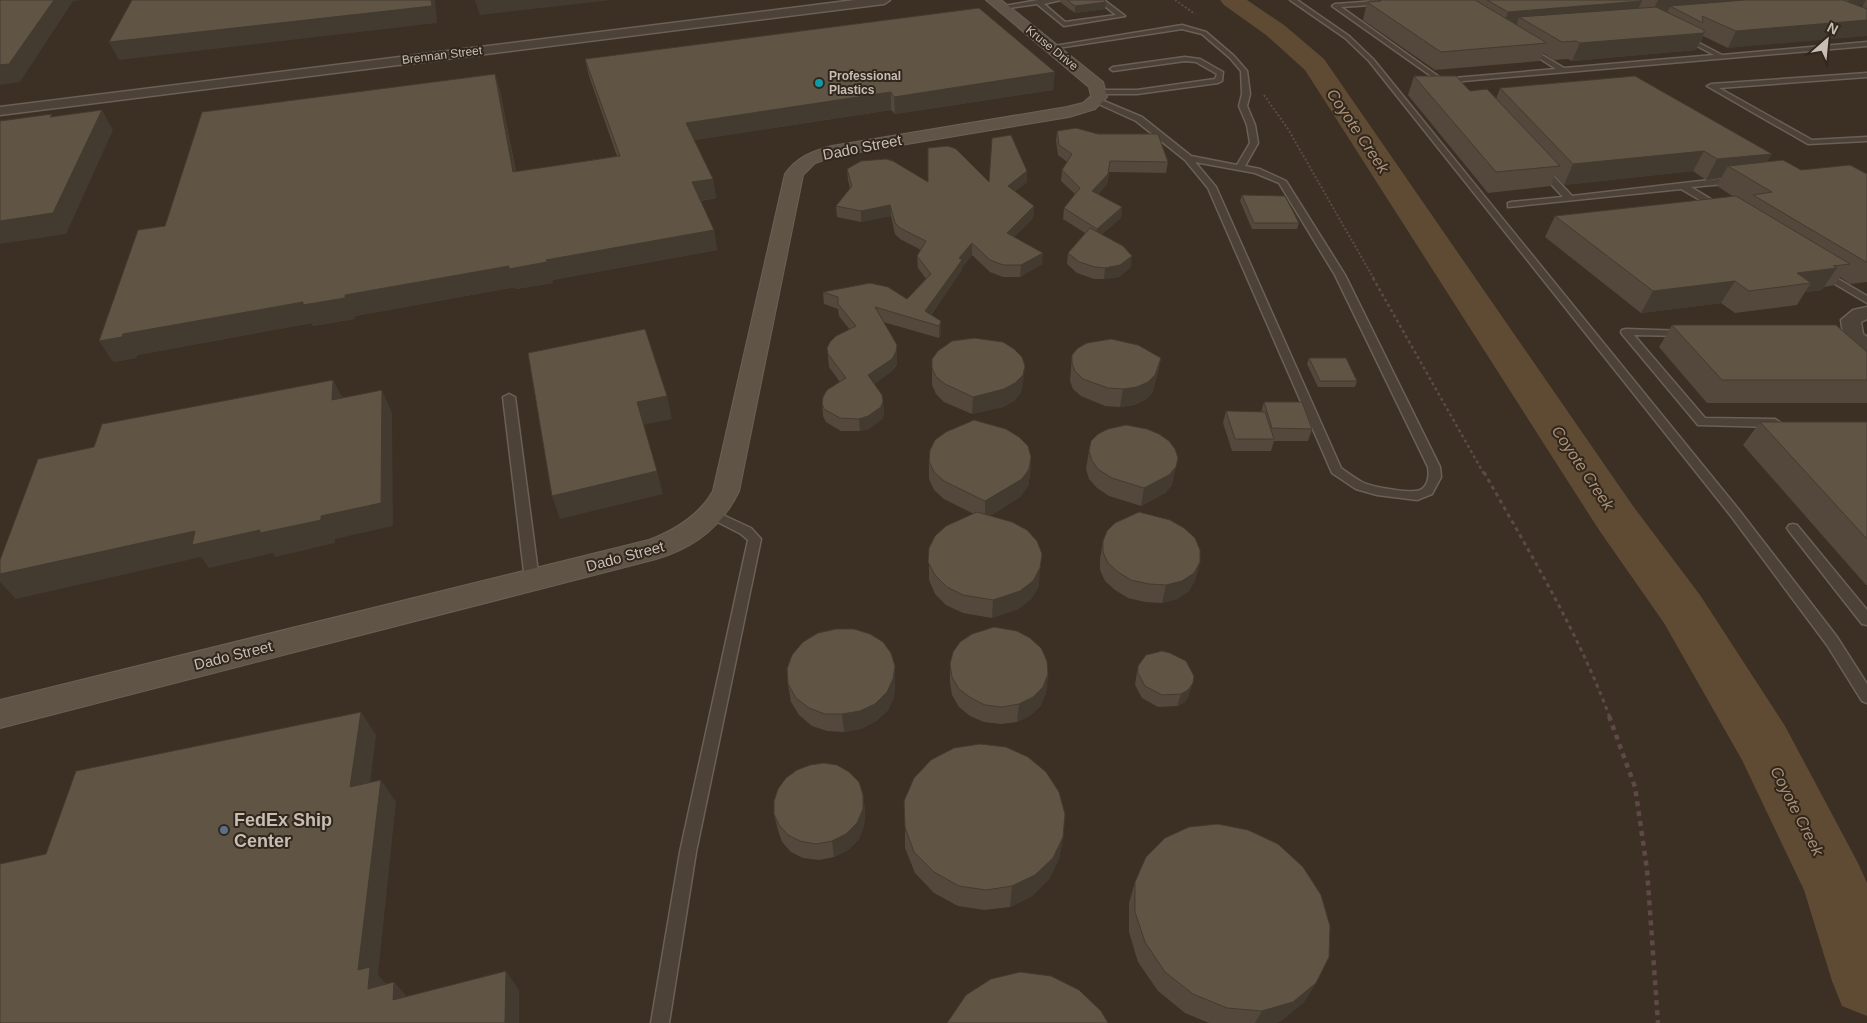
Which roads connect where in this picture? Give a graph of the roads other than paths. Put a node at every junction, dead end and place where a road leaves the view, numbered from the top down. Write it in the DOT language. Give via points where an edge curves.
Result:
graph roads {
  1 [pos="884,0"];
  2 [pos="1058,0"];
  3 [pos="1100,0"];
  4 [pos="1293,0"];
  5 [pos="1415,0"];
  6 [pos="1038,2"];
  7 [pos="997,4"];
  8 [pos="1674,32"];
  9 [pos="1517,41"];
  10 [pos="1867,44"];
  11 [pos="1051,47"];
  12 [pos="1722,57"];
  13 [pos="1113,69"];
  14 [pos="1564,71"];
  15 [pos="1867,74"];
  16 [pos="1097,96"];
  17 [pos="0,111"];
  18 [pos="1867,138"];
  19 [pos="1188,158"];
  20 [pos="1537,163"];
  21 [pos="1240,167"];
  22 [pos="1742,180"];
  23 [pos="1683,186"];
  24 [pos="1569,198"];
  25 [pos="1511,205"];
  26 [pos="1725,212"];
  27 [pos="1817,269"];
  28 [pos="1867,300"];
  29 [pos="1867,313"];
  30 [pos="1695,334"];
  31 [pos="1854,340"];
  32 [pos="509,397"];
  33 [pos="1789,424"];
  34 [pos="712,514"];
  35 [pos="1793,528"];
  36 [pos="532,580"];
  37 [pos="1867,620"];
  38 [pos="1867,697"];
  39 [pos="0,714"];
  40 [pos="660,1023"];
  1 -- 17 [label="street, Brennan Street"];
  2 -- 6 [label="lane"];
  3 -- 6 [label="lane" via="1122,16 1064,24"];
  4 -- 38 [label="lane" via="1347,37 1371,60 1735,512 1832,641"];
  5 -- 14 [label="lane" via="1335,6 1440,81"];
  6 -- 7 [label="lane"];
  7 -- 11 [label="street, Kruse Drive"];
  8 -- 12 [label="lane"];
  9 -- 14 [label="lane"];
  10 -- 12 [label="lane"];
  11 -- 16 [label="street, Kruse Drive" via="1097,85"];
  11 -- 21 [label="lane" via="1182,27 1204,33 1244,71 1246,94 1243,106 1254,143"];
  12 -- 14 [label="lane"];
  13 -- 16 [label="lane" via="1185,59 1198,60 1221,74 1218,81"];
  15 -- 18 [label="lane" via="1711,86 1811,142"];
  16 -- 19 [label="lane" via="1133,115"];
  16 -- 34 [label="street, Dado Street" via="1089,106 1069,112 832,151 809,159 794,174 726,491"];
  19 -- 21 [label="lane"];
  19 -- 21 [label="lane" via="1212,187 1336,470 1360,486 1376,491 1417,496 1428,491 1435,477 1434,467 1340,274 1282,181 1272,175"];
  20 -- 24 [label="lane"];
  22 -- 23 [label="lane"];
  23 -- 24 [label="lane"];
  23 -- 26 [label="lane"];
  24 -- 25 [label="lane"];
  27 -- 28 [label="lane"];
  29 -- 31 [label="street" via="1850,320"];
  30 -- 33 [label="lane" via="1626,332 1702,422"];
  32 -- 36 [label="lane"];
  34 -- 36 [label="street, Dado Street" via="690,534 656,549"];
  34 -- 40 [label="lane" via="755,539 688,852"];
  35 -- 37 [label="lane"];
  36 -- 39 [label="street, Dado Street"];
}
